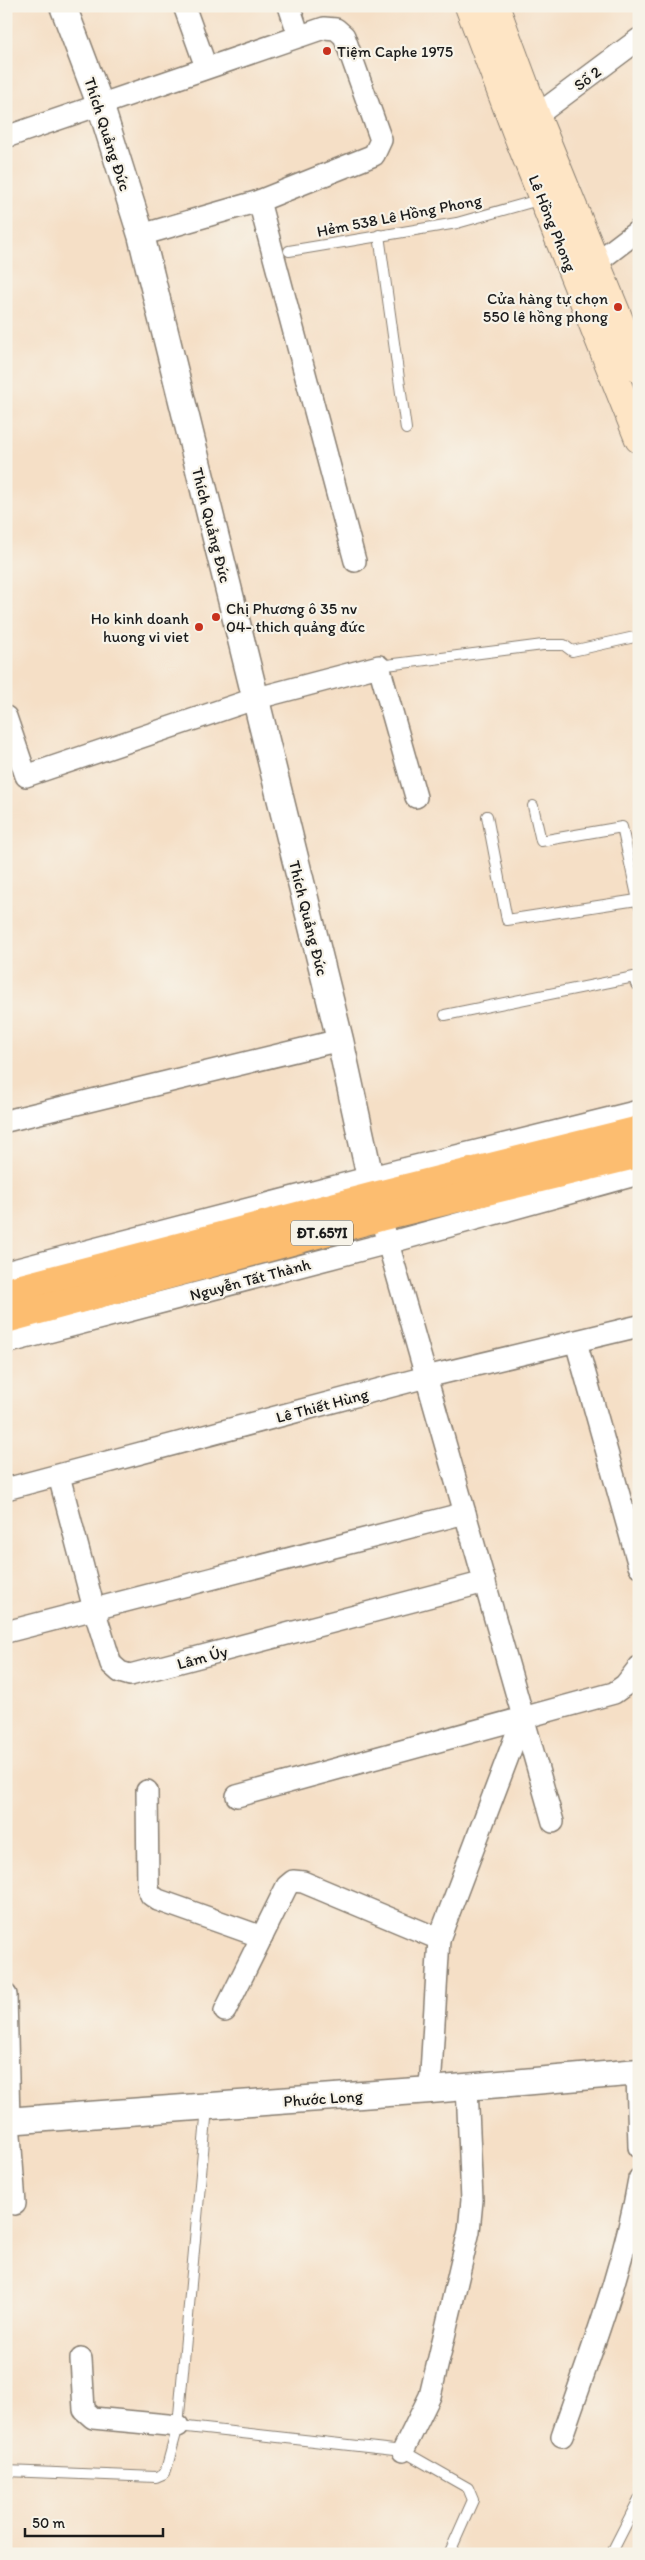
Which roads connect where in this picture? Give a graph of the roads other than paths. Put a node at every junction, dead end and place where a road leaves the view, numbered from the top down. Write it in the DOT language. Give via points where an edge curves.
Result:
graph roads {
  1 [pos="63,6"];
  2 [pos="184,6"];
  3 [pos="288,6"];
  4 [pos="469,6"];
  5 [pos="495,6"];
  6 [pos="299,36"];
  7 [pos="639,40"];
  8 [pos="206,67"];
  9 [pos="100,104"];
  10 [pos="536,116"];
  11 [pos="6,137"];
  12 [pos="543,199"];
  13 [pos="259,201"];
  14 [pos="639,230"];
  15 [pos="141,235"];
  16 [pos="379,235"];
  17 [pos="289,251"];
  18 [pos="597,262"];
  19 [pos="572,271"];
  20 [pos="639,369"];
  21 [pos="406,429"];
  22 [pos="639,439"];
  23 [pos="355,561"];
  24 [pos="639,636"];
  25 [pos="379,666"];
  26 [pos="254,699"];
  27 [pos="6,717"];
  28 [pos="416,797"];
  29 [pos="533,806"];
  30 [pos="487,816"];
  31 [pos="638,903"];
  32 [pos="639,984"];
  33 [pos="445,1015"];
  34 [pos="340,1040"];
  35 [pos="639,1111"];
  36 [pos="6,1121"];
  37 [pos="639,1130"];
  38 [pos="639,1154"];
  39 [pos="639,1174"];
  40 [pos="375,1197"];
  41 [pos="388,1243"];
  42 [pos="6,1272"];
  43 [pos="6,1292"];
  44 [pos="6,1319"];
  45 [pos="639,1326"];
  46 [pos="576,1342"];
  47 [pos="6,1343"];
  48 [pos="426,1377"];
  49 [pos="59,1476"];
  50 [pos="6,1489"];
  51 [pos="465,1514"];
  52 [pos="639,1566"];
  53 [pos="484,1582"];
  54 [pos="94,1609"];
  55 [pos="6,1632"];
  56 [pos="639,1667"];
  57 [pos="523,1717"];
  58 [pos="147,1792"];
  59 [pos="237,1796"];
  60 [pos="553,1822"];
  61 [pos="262,1937"];
  62 [pos="439,1939"];
  63 [pos="6,1995"];
  64 [pos="225,2011"];
  65 [pos="638,2072"];
  66 [pos="467,2087"];
  67 [pos="430,2090"];
  68 [pos="207,2107"];
  69 [pos="8,2121"];
  70 [pos="639,2147"];
  71 [pos="639,2179"];
  72 [pos="15,2204"];
  73 [pos="81,2360"];
  74 [pos="178,2426"];
  75 [pos="562,2436"];
  76 [pos="403,2451"];
  77 [pos="6,2471"];
  78 [pos="639,2499"];
  79 [pos="449,2554"];
  80 [pos="611,2554"];
  1 -- 9 [label="street, Thích Quảng Đức"];
  2 -- 8 [label="street"];
  3 -- 6 [label="street"];
  4 -- 12 [label="main road, Lê Hồng Phong"];
  5 -- 10 [label="main road, Lê Hồng Phong"];
  6 -- 8 [label="street"];
  6 -- 13 [label="street" via="324,28 336,29 344,36 381,140 374,155"];
  7 -- 10 [label="street, Số 2"];
  8 -- 9 [label="street"];
  9 -- 11 [label="street"];
  9 -- 15 [label="street, Thích Quảng Đức"];
  10 -- 18 [label="main road, Lê Hồng Phong"];
  12 -- 16 [label="lane, Hẻm 538 Lê Hồng Phong" via="457,222"];
  12 -- 19 [label="main road, Lê Hồng Phong"];
  13 -- 15 [label="street"];
  13 -- 23 [label="street"];
  14 -- 18 [label="street"];
  15 -- 26 [label="street, Thích Quảng Đức"];
  16 -- 17 [label="lane, Hẻm 538 Lê Hồng Phong"];
  16 -- 21 [label="lane"];
  18 -- 19 [label="main road"];
  18 -- 20 [label="main road, Lê Hồng Phong"];
  19 -- 22 [label="main road, Lê Hồng Phong"];
  24 -- 25 [label="lane" via="572,651 564,645 543,646"];
  25 -- 26 [label="street"];
  25 -- 28 [label="street"];
  26 -- 27 [label="street" via="26,776"];
  26 -- 34 [label="street, Thích Quảng Đức"];
  29 -- 31 [label="lane" via="541,841 622,827"];
  30 -- 31 [label="lane" via="507,920"];
  32 -- 33 [label="lane" via="634,977"];
  34 -- 36 [label="street"];
  34 -- 40 [label="street, Thích Quảng Đức"];
  35 -- 40 [label="street, Nguyễn Tất Thành"];
  37 -- 40 [label="main road, Nguyễn Tất Thành / ĐT.657I"];
  38 -- 40 [label="main road, Nguyễn Tất Thành / ĐT.657I"];
  39 -- 41 [label="street, Nguyễn Tất Thành"];
  40 -- 41 [label="street"];
  40 -- 42 [label="street, Nguyễn Tất Thành"];
  40 -- 43 [label="main road, Nguyễn Tất Thành / ĐT.657I"];
  40 -- 44 [label="main road, Nguyễn Tất Thành / ĐT.657I"];
  41 -- 47 [label="street, Nguyễn Tất Thành"];
  41 -- 48 [label="street"];
  45 -- 46 [label="street, Lê Thiết Hùng"];
  46 -- 48 [label="street, Lê Thiết Hùng"];
  46 -- 52 [label="street"];
  48 -- 49 [label="street, Lê Thiết Hùng"];
  48 -- 51 [label="street"];
  49 -- 50 [label="street, Lê Thiết Hùng"];
  49 -- 54 [label="street, Lâm Úy"];
  51 -- 53 [label="street"];
  51 -- 54 [label="street"];
  53 -- 54 [label="street, Lâm Úy" via="130,1675 111,1664"];
  53 -- 57 [label="street"];
  54 -- 55 [label="street"];
  56 -- 57 [label="street" via="625,1686 614,1694"];
  57 -- 59 [label="street"];
  57 -- 60 [label="street"];
  57 -- 62 [label="street"];
  58 -- 61 [label="street" via="148,1888 151,1895"];
  61 -- 62 [label="street" via="287,1886 294,1881"];
  61 -- 64 [label="street"];
  62 -- 67 [label="street"];
  63 -- 69 [label="street"];
  65 -- 66 [label="street, Phước Long"];
  65 -- 70 [label="street"];
  66 -- 67 [label="street, Phước Long"];
  66 -- 76 [label="street" via="472,2200 469,2231 430,2396"];
  67 -- 68 [label="street, Phước Long"];
  68 -- 69 [label="street, Phước Long"];
  68 -- 74 [label="lane"];
  69 -- 72 [label="street"];
  71 -- 75 [label="street" via="620,2264"];
  73 -- 74 [label="street" via="87,2415"];
  74 -- 76 [label="lane"];
  74 -- 77 [label="lane" via="166,2470 156,2477"];
  76 -- 79 [label="lane" via="468,2488 472,2494 473,2500"];
  78 -- 80 [label="lane"];
}
